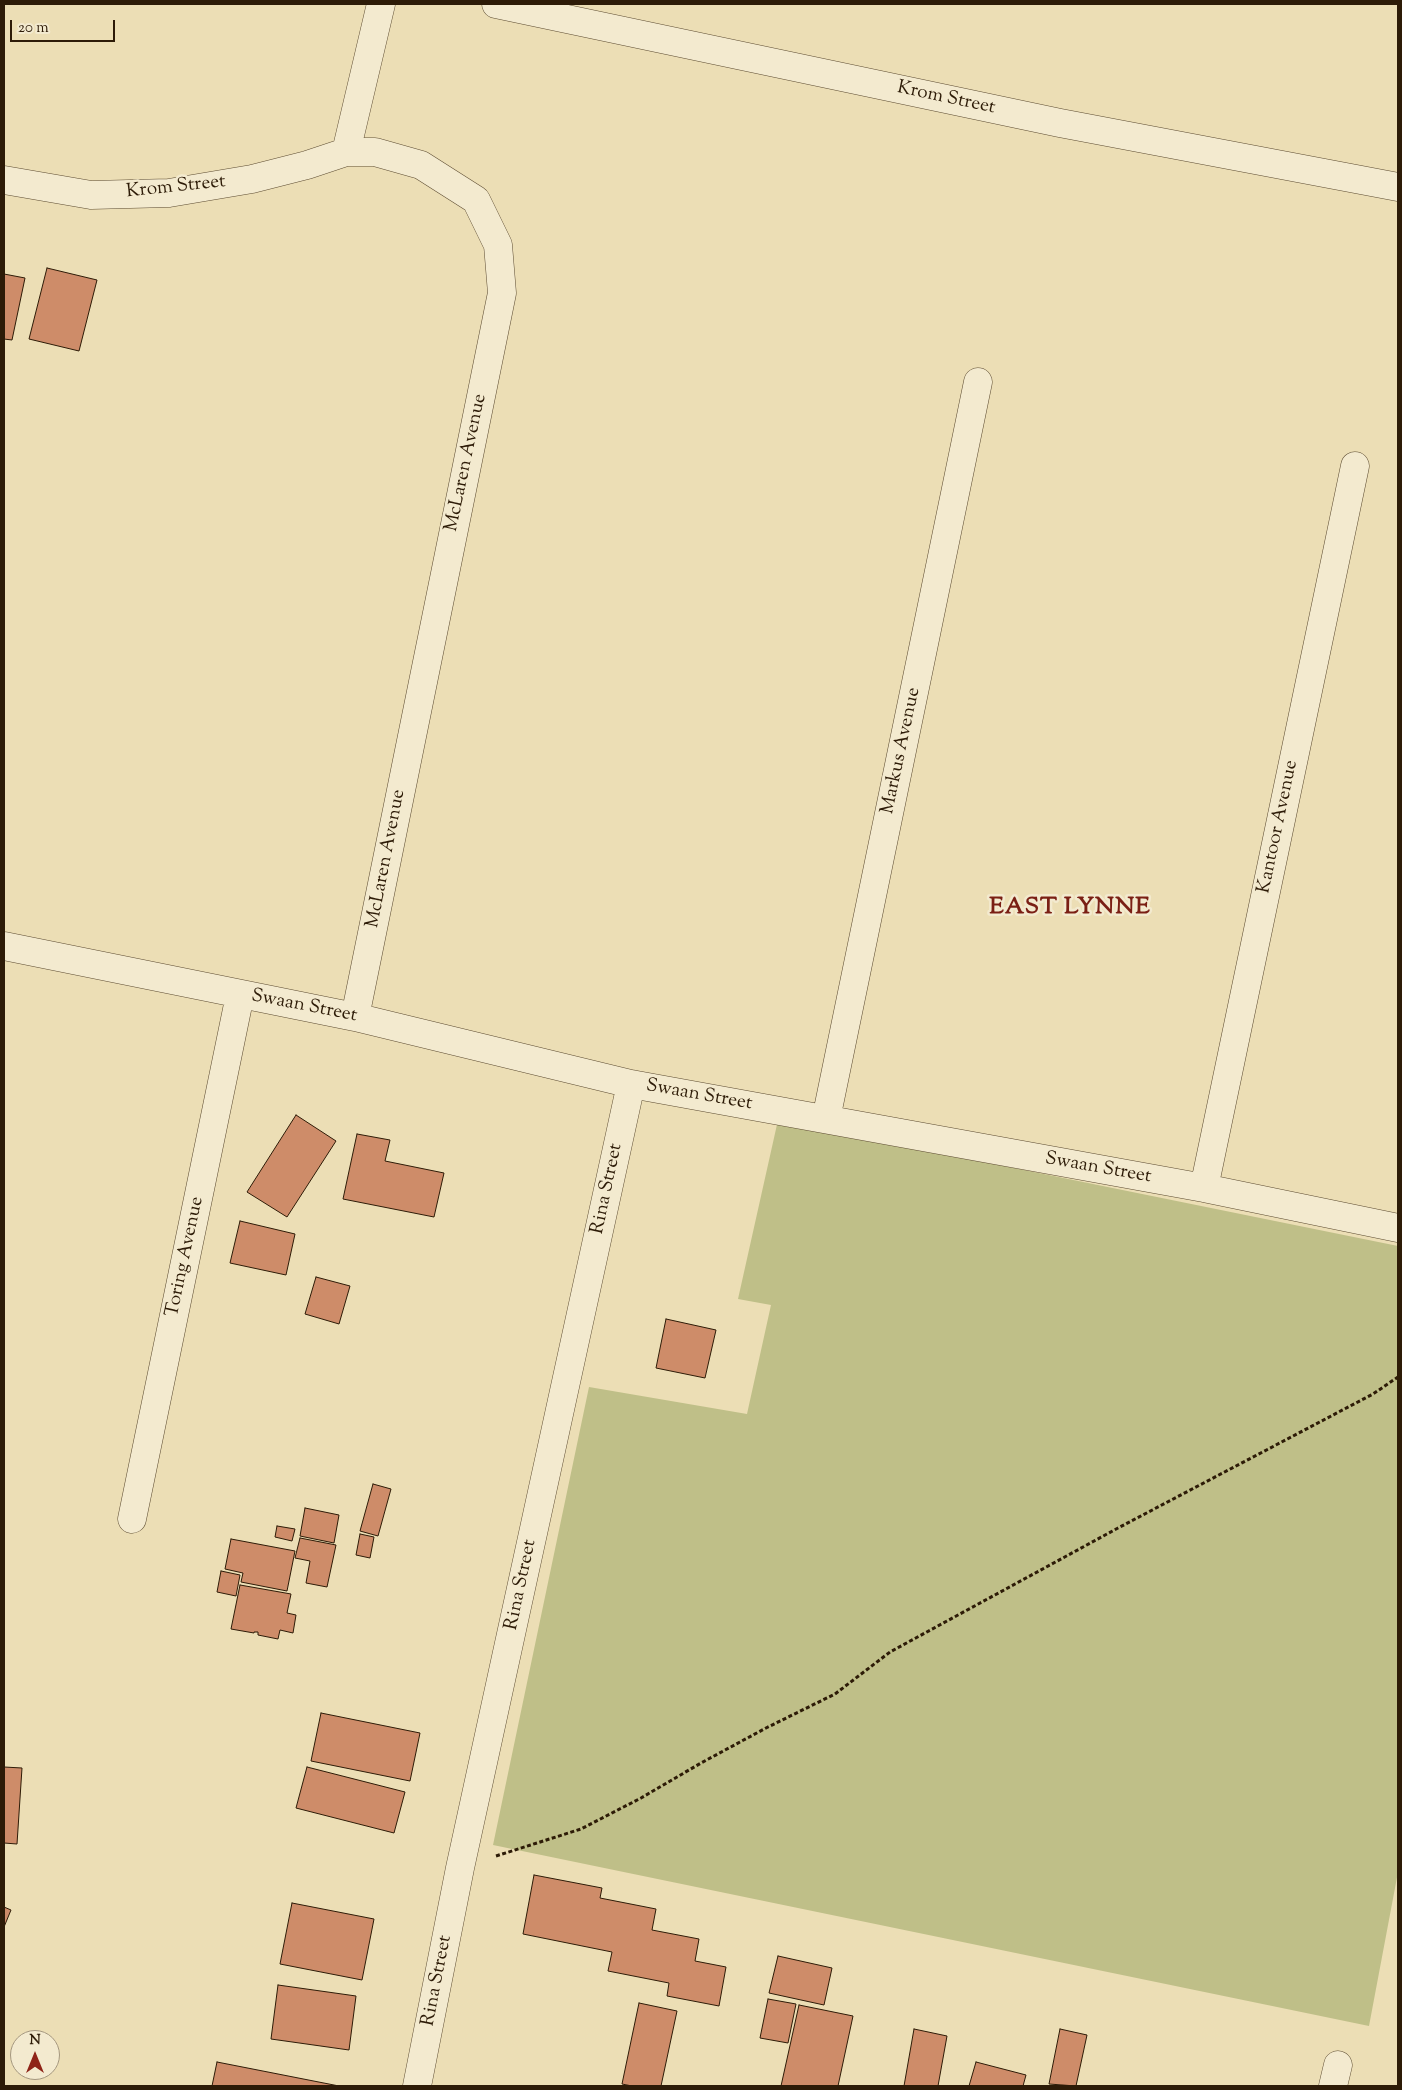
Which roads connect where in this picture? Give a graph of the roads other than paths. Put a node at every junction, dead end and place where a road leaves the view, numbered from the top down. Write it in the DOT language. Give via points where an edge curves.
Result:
graph roads {
  1 [pos="381,4"];
  2 [pos="496,4"];
  3 [pos="346,152"];
  4 [pos="4,180"];
  5 [pos="1398,187"];
  6 [pos="978,382"];
  7 [pos="1355,466"];
  8 [pos="4,946"];
  9 [pos="240,995"];
  10 [pos="355,1017"];
  11 [pos="631,1084"];
  12 [pos="826,1119"];
  13 [pos="1204,1188"];
  14 [pos="1398,1228"];
  15 [pos="132,1519"];
  16 [pos="417,2086"];
  1 -- 3 [label="street"];
  2 -- 5 [label="street, Krom Street" via="1060,123"];
  3 -- 4 [label="street, Krom Street" via="252,178 169,192 91,195"];
  3 -- 10 [label="street, McLaren Avenue" via="375,152 421,165 476,200 498,245 502,293"];
  6 -- 12 [label="street, Markus Avenue"];
  7 -- 13 [label="street, Kantoor Avenue"];
  8 -- 9 [label="street, Swaan Street"];
  9 -- 10 [label="street, Swaan Street"];
  9 -- 15 [label="street, Toring Avenue"];
  10 -- 11 [label="street, Swaan Street"];
  11 -- 12 [label="street, Swaan Street"];
  11 -- 16 [label="street, Rina Street" via="460,1868"];
  12 -- 13 [label="street, Swaan Street"];
  13 -- 14 [label="street, Swaan Street"];
}
